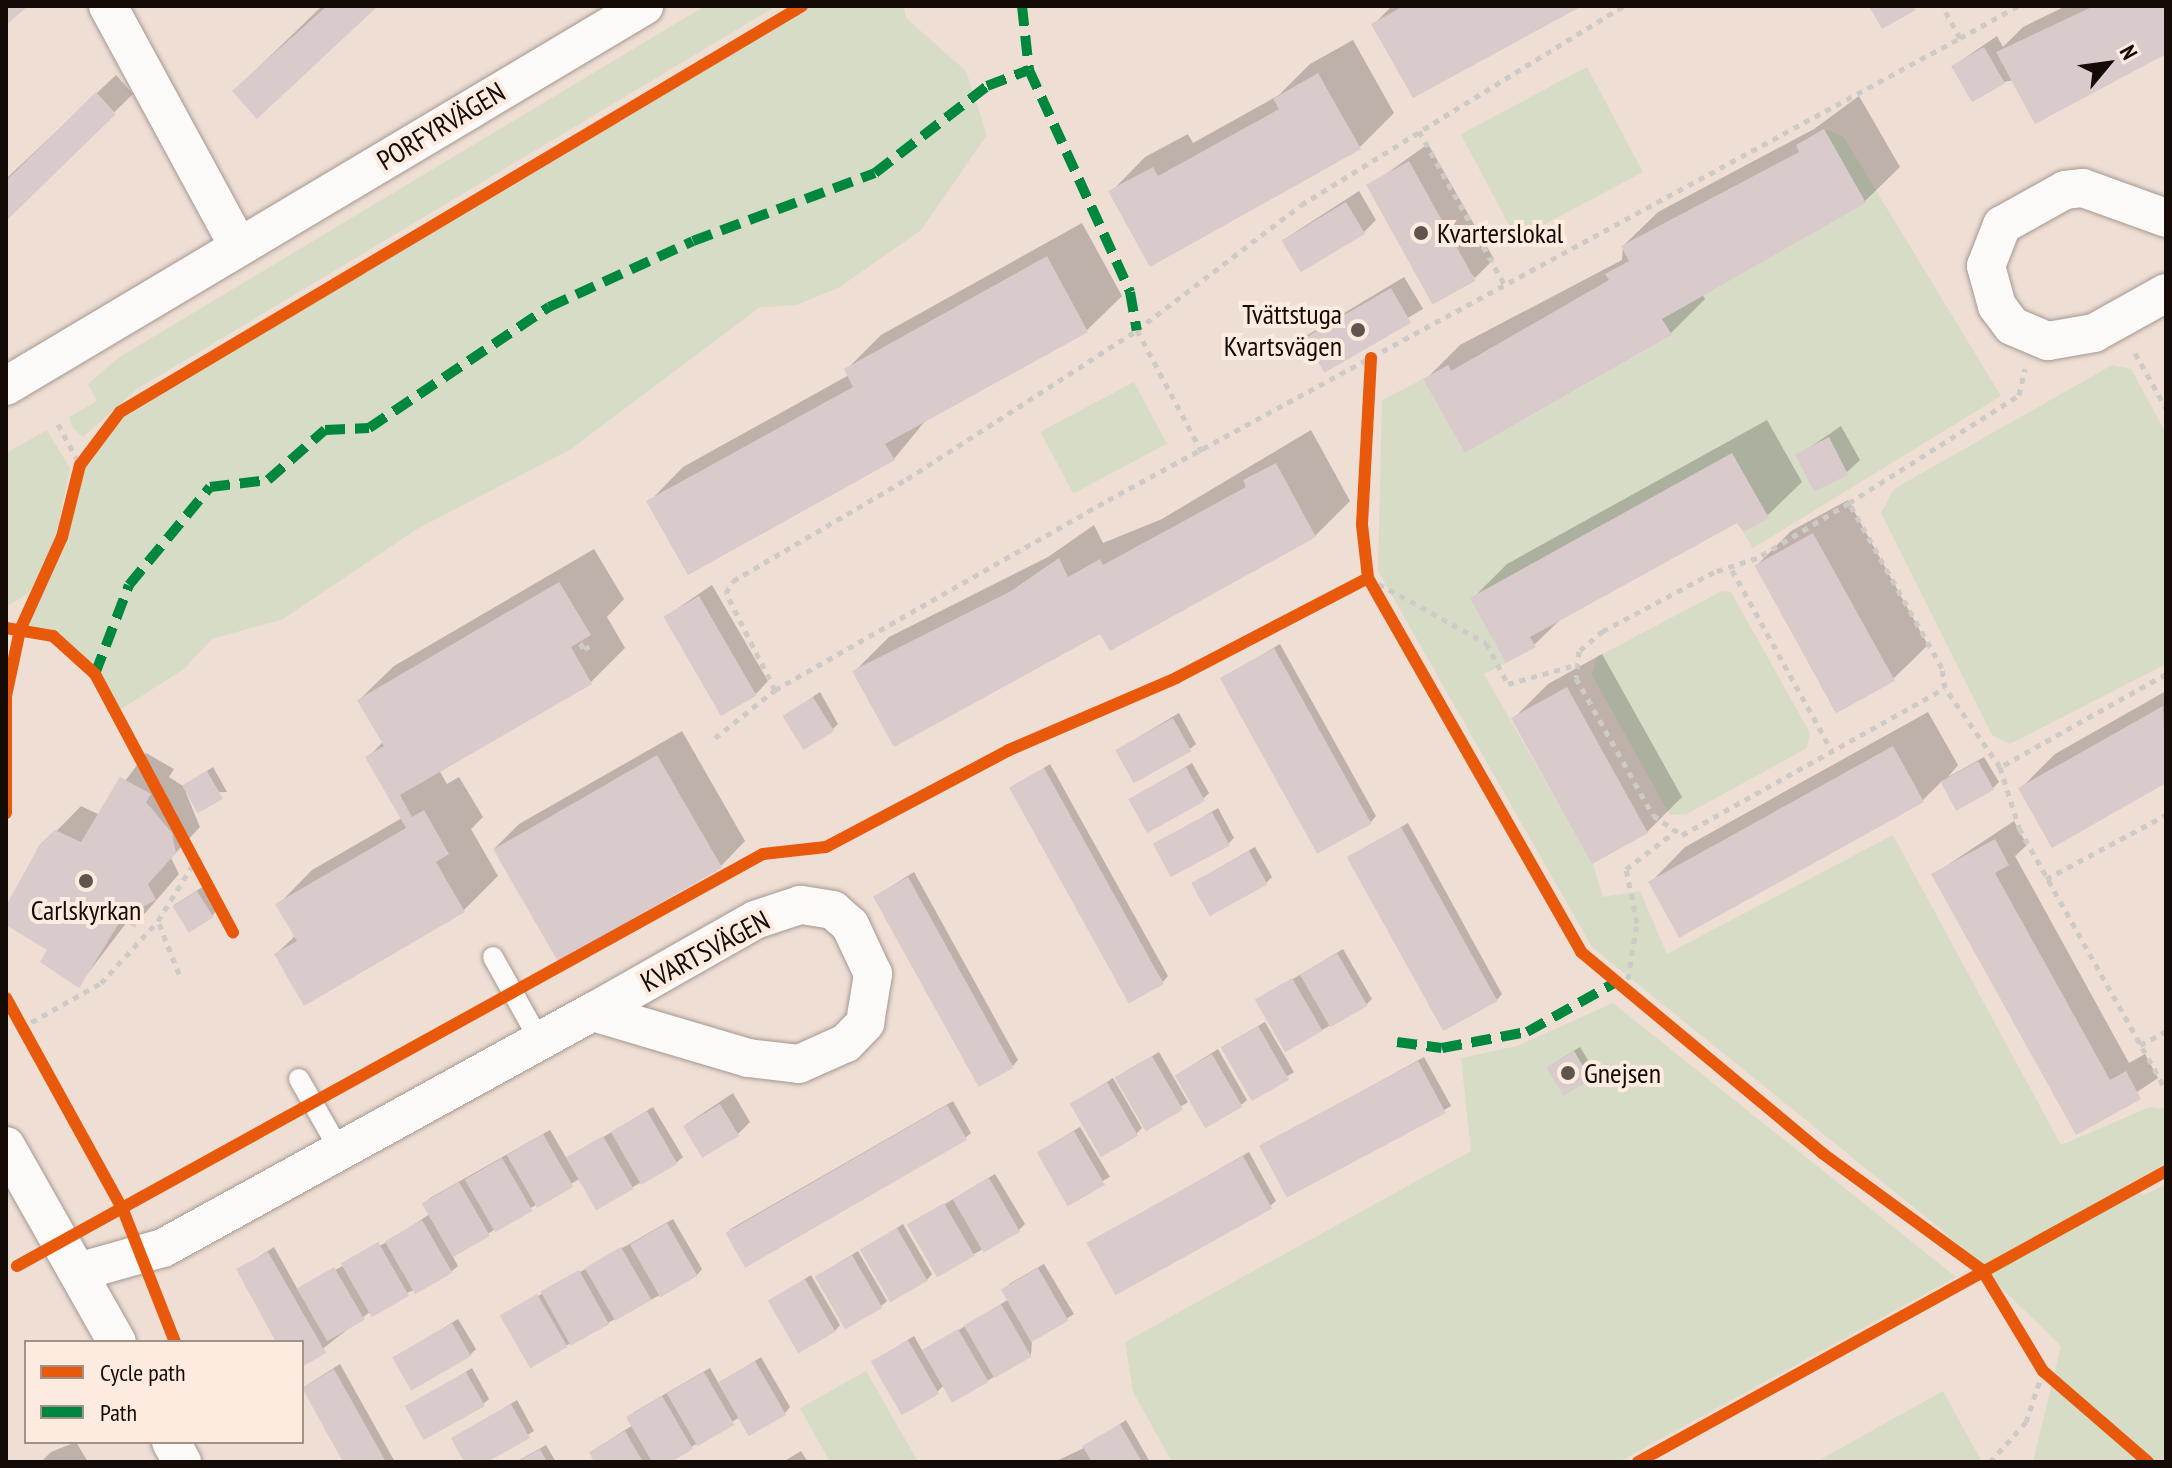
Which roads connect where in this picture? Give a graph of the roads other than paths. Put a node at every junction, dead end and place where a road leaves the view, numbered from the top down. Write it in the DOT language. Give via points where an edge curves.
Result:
graph roads {
  1 [pos="108,6"];
  2 [pos="644,6"];
  3 [pos="2166,218"];
  4 [pos="238,245"];
  5 [pos="2166,293"];
  6 [pos="6,386"];
  7 [pos="493,957"];
  8 [pos="593,1012"];
  9 [pos="540,1041"];
  10 [pos="299,1079"];
  11 [pos="6,1146"];
  12 [pos="340,1151"];
  13 [pos="78,1272"];
  14 [pos="116,1340"];
  15 [pos="172,1444"];
  16 [pos="182,1462"];
  1 -- 4 [label="street"];
  2 -- 4 [label="street, PORFYRVÄGEN"];
  3 -- 5 [label="street" via="2083,188 2043,196 2002,225 1989,248 1990,285 2012,326 2032,337 2076,338"];
  4 -- 6 [label="street, PORFYRVÄGEN"];
  7 -- 9 [label="lane"];
  8 -- 8 [label="street, KVARTSVÄGEN" via="748,1058 799,1064 838,1048 865,1023 873,974 850,925 833,910 800,905 755,920"];
  8 -- 9 [label="street, KVARTSVÄGEN"];
  9 -- 12 [label="street, KVARTSVÄGEN"];
  10 -- 12 [label="lane"];
  11 -- 13 [label="street"];
  12 -- 13 [label="street, KVARTSVÄGEN" via="138,1261"];
  13 -- 14 [label="street"];
  15 -- 16 [label="street"];
}
